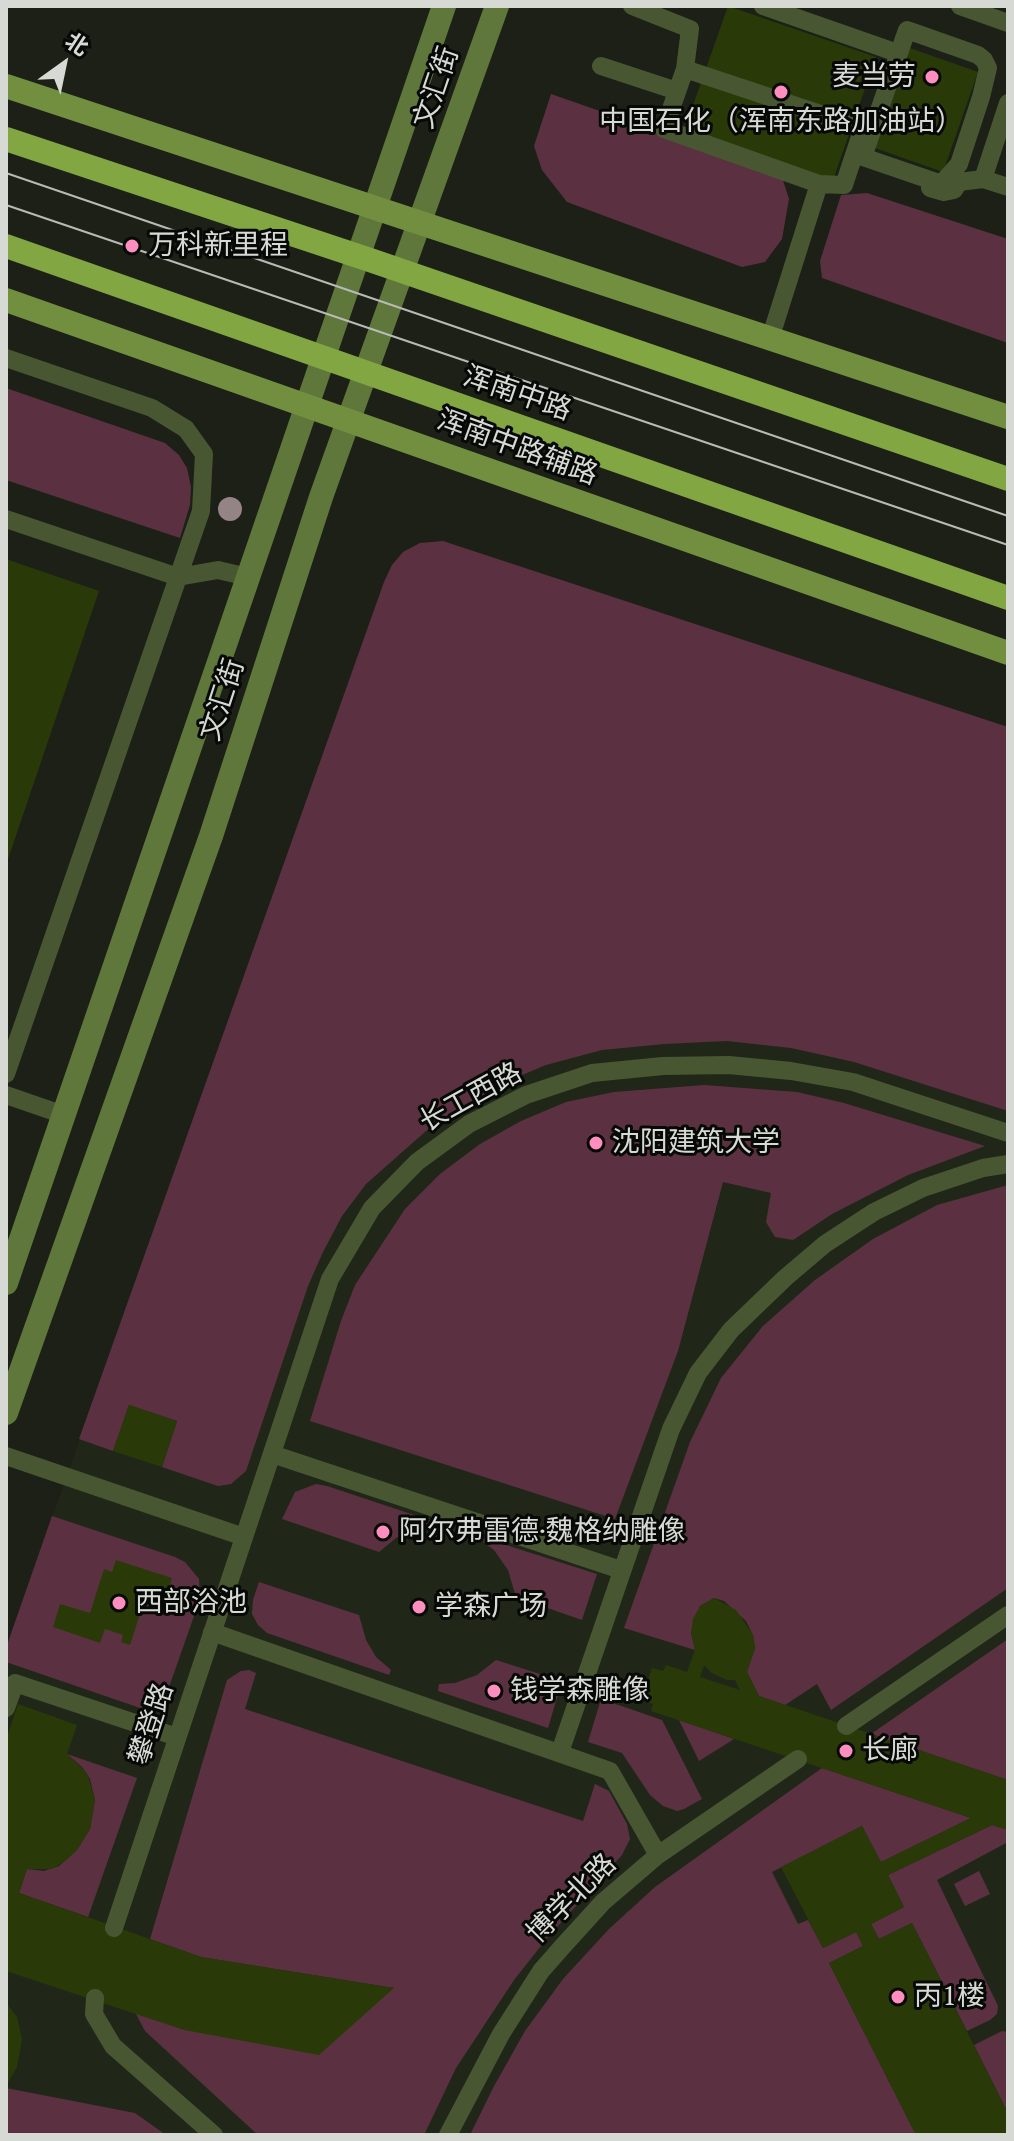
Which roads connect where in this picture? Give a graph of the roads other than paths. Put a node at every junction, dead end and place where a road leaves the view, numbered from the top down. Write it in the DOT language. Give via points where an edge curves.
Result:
graph roads {
  1 [pos="444,6"];
  2 [pos="497,6"];
  3 [pos="763,6"];
  4 [pos="960,6"];
  5 [pos="646,8"];
  6 [pos="1008,23"];
  7 [pos="907,30"];
  8 [pos="889,50"];
  9 [pos="601,66"];
  10 [pos="685,69"];
  11 [pos="6,86"];
  12 [pos="677,91"];
  13 [pos="1008,103"];
  14 [pos="863,128"];
  15 [pos="6,139"];
  16 [pos="857,157"];
  17 [pos="983,179"];
  18 [pos="819,184"];
  19 [pos="1008,187"];
  20 [pos="374,207"];
  21 [pos="420,223"];
  22 [pos="6,246"];
  23 [pos="6,300"];
  24 [pos="770,339"];
  25 [pos="6,358"];
  26 [pos="307,405"];
  27 [pos="1008,417"];
  28 [pos="349,420"];
  29 [pos="1008,479"];
  30 [pos="6,519"];
  31 [pos="178,577"];
  32 [pos="248,577"];
  33 [pos="1008,598"];
  34 [pos="1008,653"];
  35 [pos="6,1074"];
  36 [pos="6,1095"];
  37 [pos="64,1115"];
  38 [pos="1008,1133"];
  39 [pos="1008,1164"];
  40 [pos="6,1283"];
  41 [pos="6,1413"];
  42 [pos="272,1454"];
  43 [pos="6,1456"];
  44 [pos="244,1537"];
  45 [pos="621,1570"];
  46 [pos="1008,1615"];
  47 [pos="212,1632"];
  48 [pos="6,1708"];
  49 [pos="846,1726"];
  50 [pos="177,1737"];
  51 [pos="560,1752"];
  52 [pos="798,1759"];
  53 [pos="658,1855"];
  54 [pos="114,1928"];
  55 [pos="95,1998"];
  56 [pos="214,2135"];
  57 [pos="448,2135"];
  1 -- 20 [label="street, 文汇街"];
  2 -- 21 [label="street, 文汇街"];
  3 -- 8 [label="lane"];
  4 -- 6 [label="lane"];
  5 -- 10 [label="lane" via="690,29"];
  7 -- 8 [label="lane" via="896,26"];
  7 -- 16 [label="lane"];
  7 -- 16 [label="lane" via="978,55 988,68 959,164 943,182 936,182"];
  8 -- 14 [label="lane"];
  9 -- 12 [label="lane"];
  10 -- 12 [label="lane"];
  10 -- 14 [label="lane"];
  11 -- 20 [label="main road"];
  12 -- 18 [label="lane" via="664,129"];
  13 -- 17 [label="lane"];
  14 -- 16 [label="lane"];
  15 -- 29 [label="highway, bridge"];
  16 -- 17 [label="lane" via="944,192 959,182"];
  16 -- 18 [label="lane" via="844,185"];
  17 -- 19 [label="lane"];
  18 -- 24 [label="lane"];
  20 -- 21 [label="main road"];
  20 -- 26 [label="street, 文汇街"];
  21 -- 24 [label="main road"];
  21 -- 28 [label="street, 文汇街"];
  22 -- 33 [label="highway, 浑南中路, bridge"];
  23 -- 26 [label="main road, 浑南中路辅路"];
  24 -- 27 [label="main road"];
  25 -- 31 [label="lane" via="152,408 186,429 204,454 201,511"];
  26 -- 28 [label="main road, 浑南中路辅路"];
  26 -- 32 [label="street, 文汇街"];
  28 -- 34 [label="main road, 浑南中路辅路"];
  28 -- 41 [label="street, 文汇街" via="211,836"];
  30 -- 31 [label="lane"];
  31 -- 32 [label="lane" via="218,570"];
  31 -- 35 [label="lane"];
  32 -- 37 [label="street, 文汇街"];
  36 -- 37 [label="lane"];
  37 -- 40 [label="street, 文汇街"];
  38 -- 42 [label="lane, 长工西路" via="853,1082 729,1065 592,1073 526,1095 469,1124 417,1162 372,1208 330,1279"];
  39 -- 45 [label="lane" via="923,1188 874,1212 825,1244 731,1330 698,1373 671,1429"];
  42 -- 44 [label="lane, 长工西路"];
  42 -- 45 [label="lane"];
  43 -- 44 [label="lane"];
  44 -- 47 [label="lane, 攀登路"];
  45 -- 51 [label="lane"];
  46 -- 49 [label="lane"];
  47 -- 50 [label="lane, 攀登路"];
  47 -- 51 [label="lane"];
  48 -- 50 [label="lane" via="15,1683"];
  50 -- 54 [label="lane, 攀登路"];
  51 -- 53 [label="lane" via="610,1771"];
  52 -- 53 [label="lane, 博学北路"];
  53 -- 57 [label="lane, 博学北路" via="603,1902 541,1971"];
  55 -- 56 [label="lane" via="94,2014 113,2046"];
}
